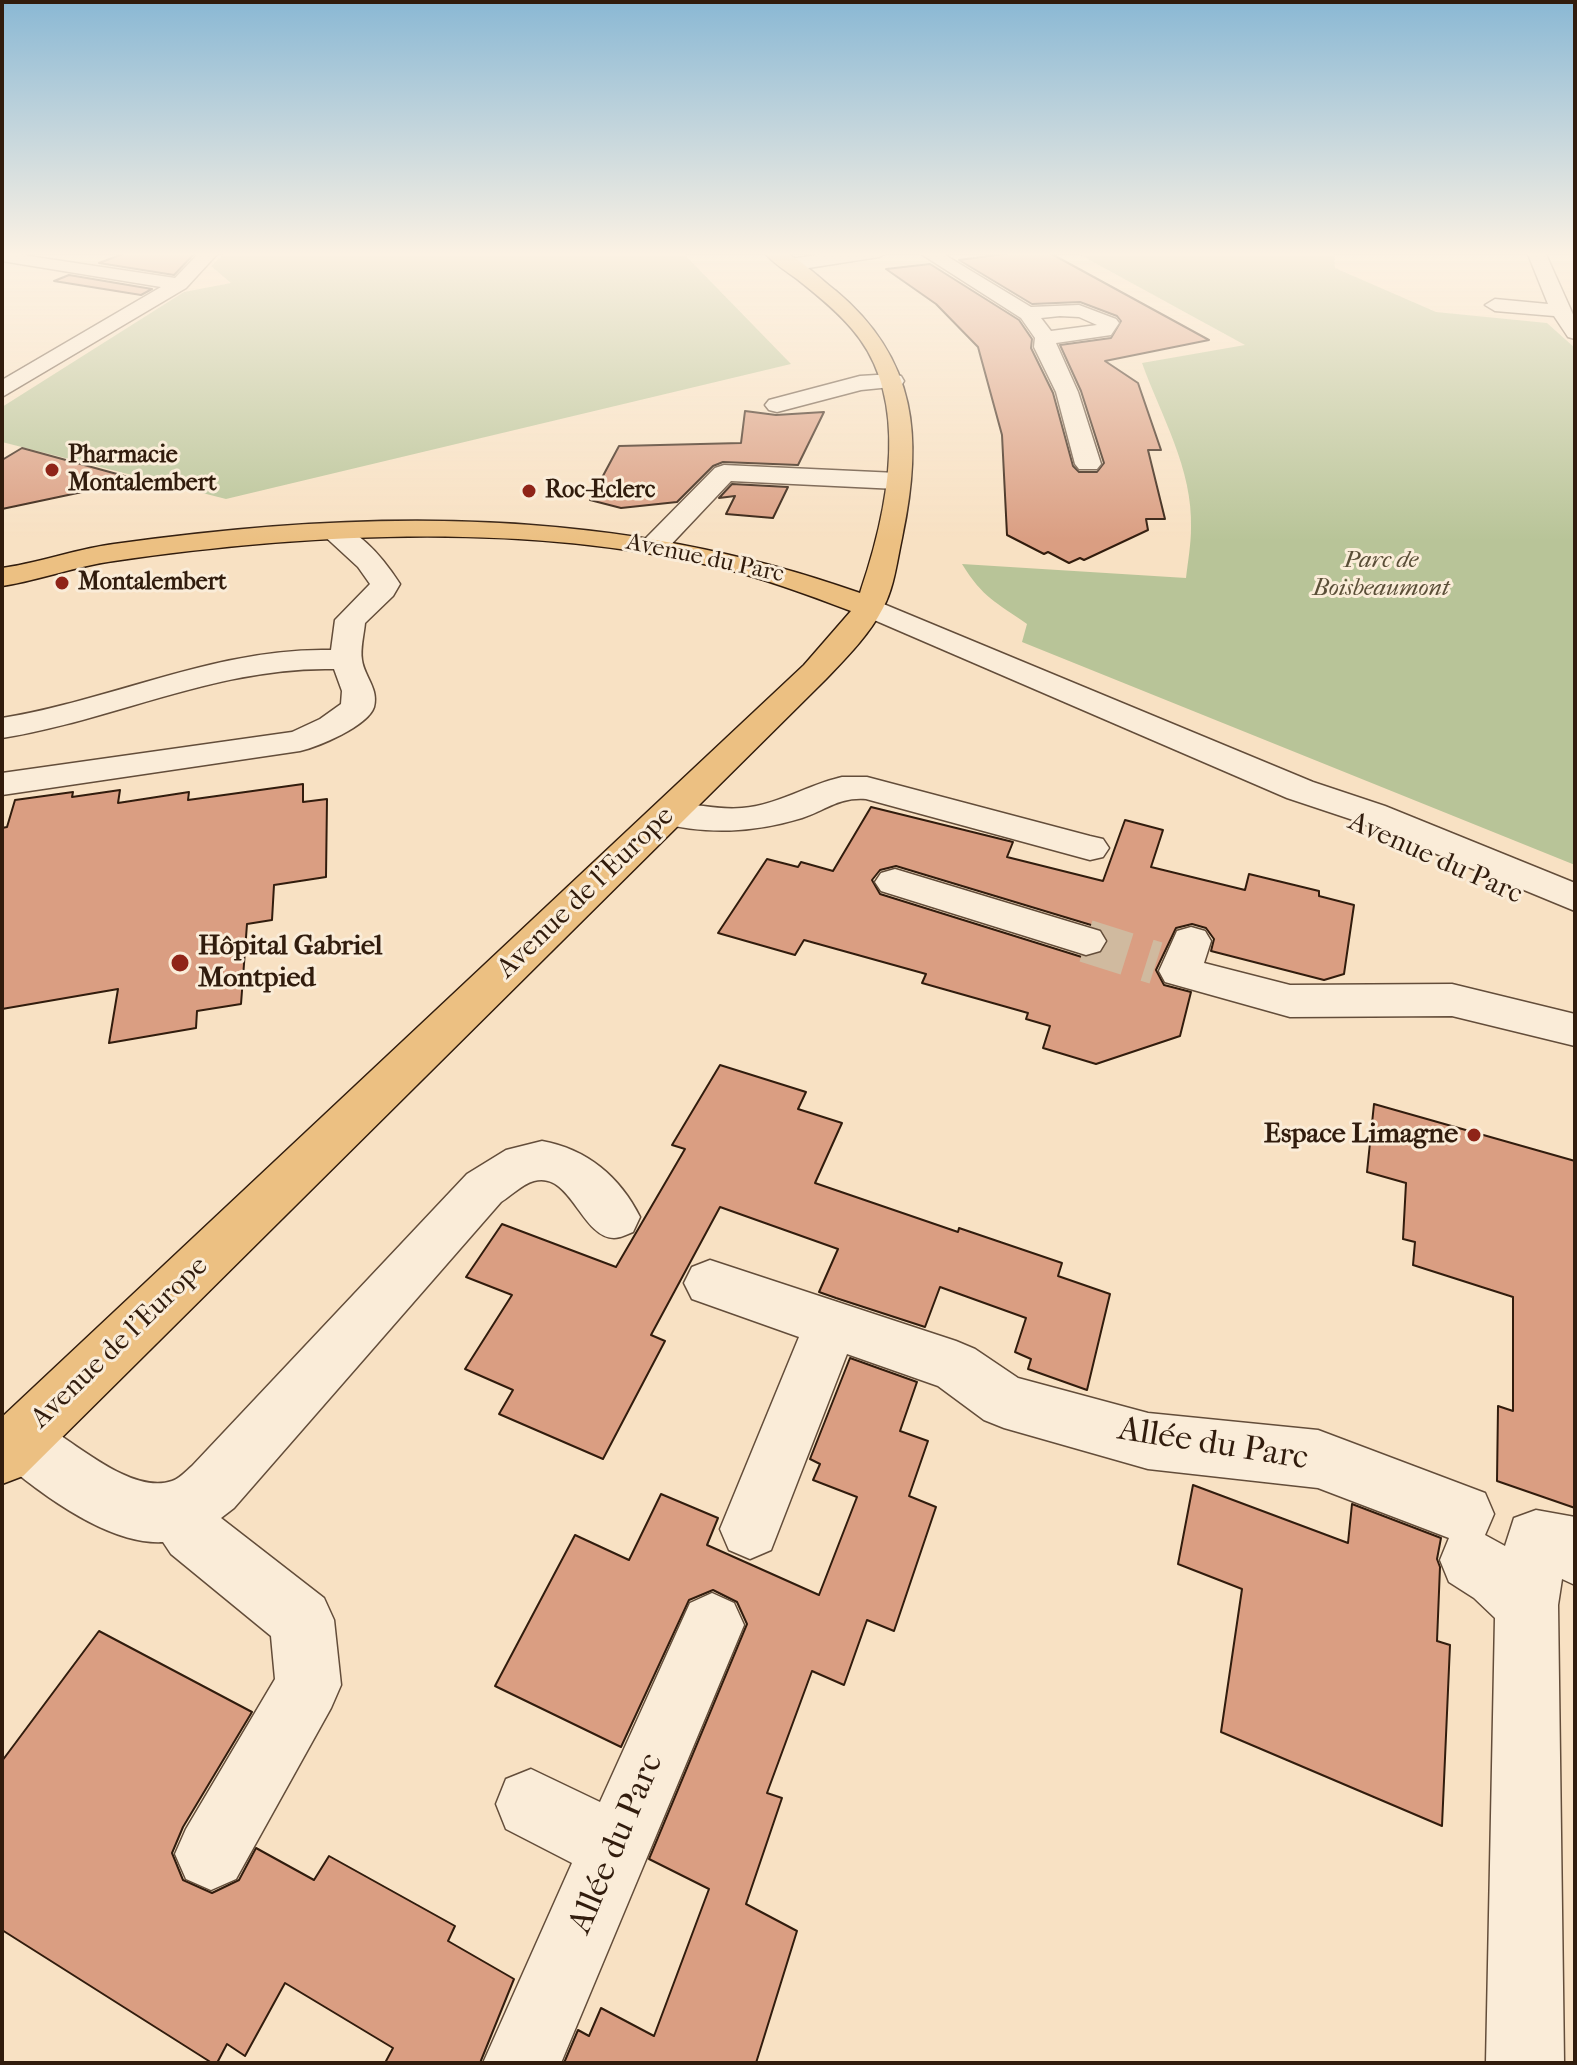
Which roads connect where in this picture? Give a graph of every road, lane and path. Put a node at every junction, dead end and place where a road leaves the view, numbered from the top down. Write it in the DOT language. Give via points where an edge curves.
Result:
graph roads {
  1 [pos="72,348"];
  2 [pos="877,348"];
  3 [pos="1046,348"];
  4 [pos="893,381"];
  5 [pos="2,390"];
  6 [pos="777,405"];
  7 [pos="1088,464"];
  8 [pos="897,481"];
  9 [pos="334,532"];
  10 [pos="654,546"];
  11 [pos="69,559"];
  12 [pos="2,561"];
  13 [pos="2,577"];
  14 [pos="869,607"];
  15 [pos="347,654"];
  16 [pos="2,728"];
  17 [pos="2,784"];
  18 [pos="1300,790"];
  19 [pos="669,814"];
  20 [pos="1090,848"];
  21 [pos="895,882"];
  22 [pos="1575,898"];
  23 [pos="1575,919"];
  24 [pos="1086,941"];
  25 [pos="1176,959"];
  26 [pos="1575,1030"];
  27 [pos="615,1217"];
  28 [pos="710,1283"];
  29 [pos="832,1323"];
  30 [pos="11,1448"];
  31 [pos="178,1511"];
  32 [pos="750,1529"];
  33 [pos="1575,1554"];
  34 [pos="1527,1605"];
  35 [pos="712,1625"];
  36 [pos="531,1804"];
  37 [pos="615,1847"];
  38 [pos="211,1854"];
  39 [pos="522,2063"];
  40 [pos="1525,2063"];
  1 -- 5 [label="street"];
  2 -- 4 [label="main road, Avenue de l'Europe"];
  3 -- 7 [label="street" via="1067,392"];
  4 -- 6 [label="street" via="860,383"];
  4 -- 8 [label="main road, Avenue de l'Europe" via="899,427"];
  8 -- 10 [label="street" via="724,473"];
  8 -- 14 [label="main road, Avenue de l'Europe" via="892,522"];
  9 -- 10 [label="main road, Avenue du Parc" via="476,528"];
  9 -- 11 [label="main road, Avenue du Parc"];
  9 -- 15 [label="street" via="358,550 385,584 350,620"];
  10 -- 14 [label="main road, Avenue du Parc" via="804,581"];
  11 -- 12 [label="main road, Avenue du Parc"];
  11 -- 13 [label="main road, Avenue du Parc"];
  14 -- 18 [label="street, Avenue du Parc"];
  14 -- 19 [label="main road, Avenue de l'Europe" via="824,662"];
  15 -- 16 [label="street" via="233,668 77,715"];
  15 -- 17 [label="street" via="358,691 357,708 300,741"];
  18 -- 22 [label="street, Avenue du Parc"];
  18 -- 23 [label="street, Avenue du Parc" via="1358,829"];
  19 -- 20 [label="street" via="714,823 750,820 795,808 843,785"];
  19 -- 30 [label="main road, Avenue de l'Europe"];
  21 -- 24 [label="street"];
  25 -- 26 [label="street" via="1290,1001 1452,1000"];
  27 -- 31 [label="street" via="577,1174 549,1162 527,1162 484,1188 213,1487"];
  28 -- 29 [label="street, Allée du Parc"];
  29 -- 32 [label="street"];
  29 -- 34 [label="street, Allée du Parc" via="956,1367 1004,1401 1148,1441 1318,1459 1468,1537 1496,1576"];
  30 -- 31 [label="street" via="94,1492 144,1509"];
  31 -- 38 [label="street" via="192,1533 302,1620 308,1685"];
  33 -- 34 [label="street" via="1565,1543 1536,1540"];
  34 -- 40 [label="street"];
  35 -- 37 [label="street, Allée du Parc"];
  36 -- 37 [label="street"];
  37 -- 39 [label="street, Allée du Parc"];
}
